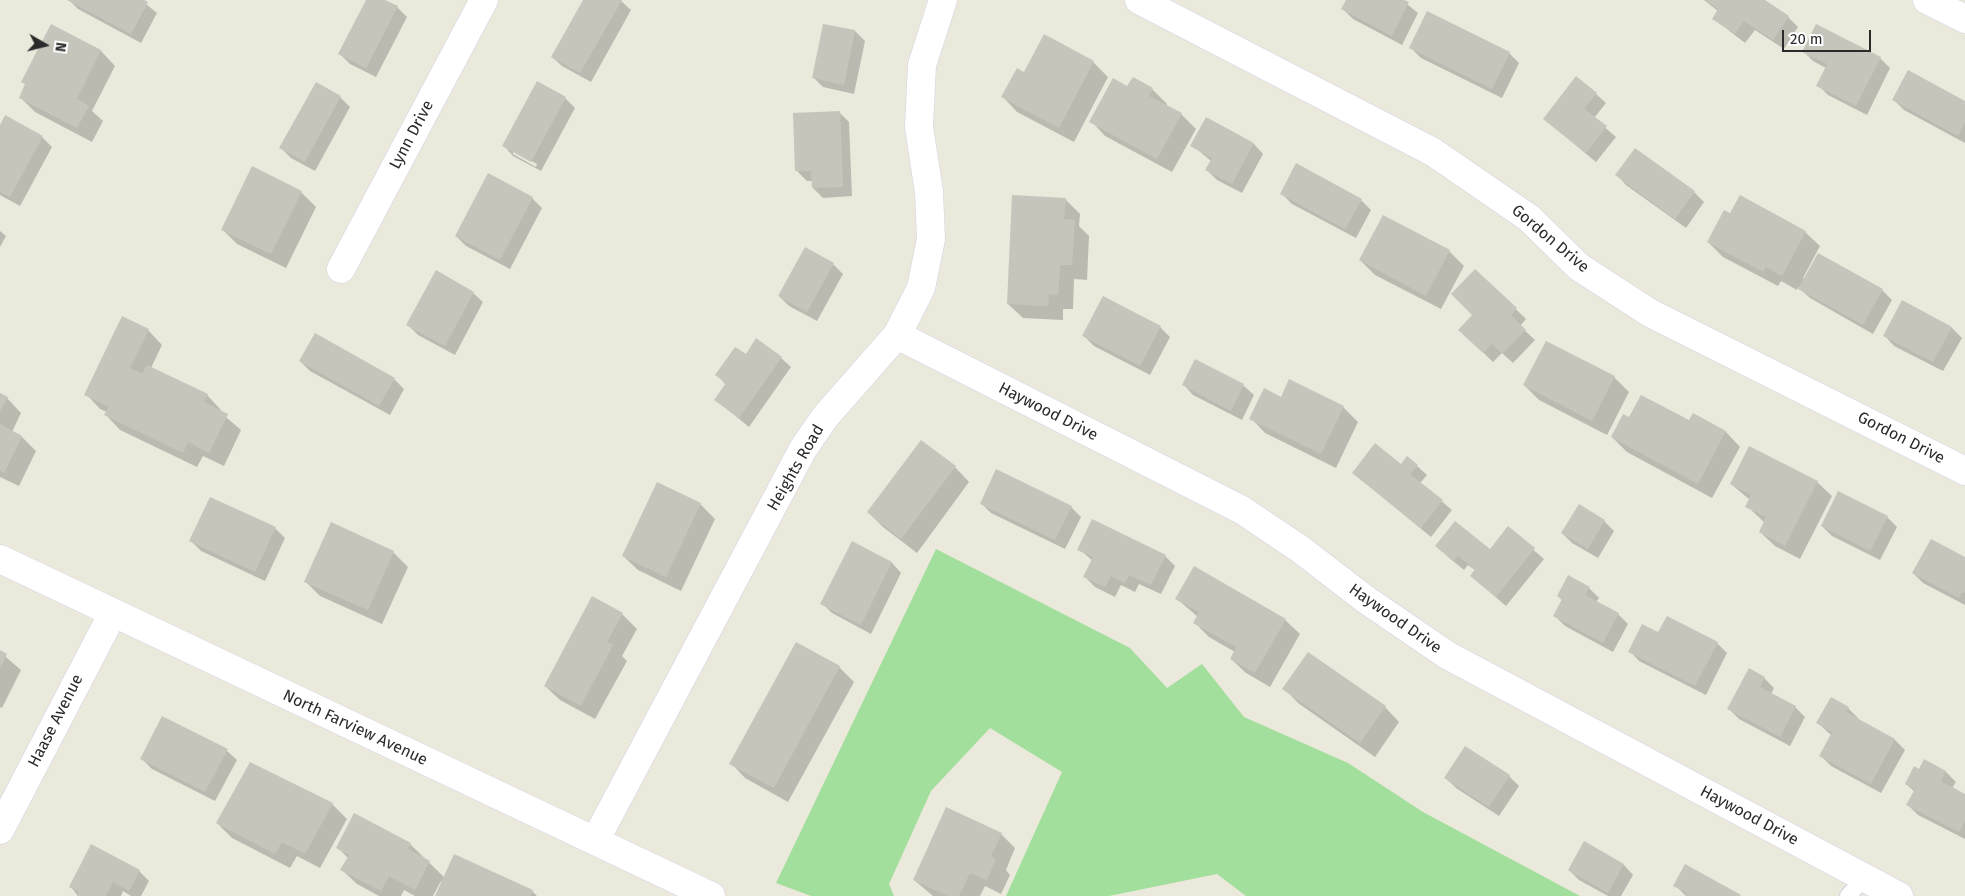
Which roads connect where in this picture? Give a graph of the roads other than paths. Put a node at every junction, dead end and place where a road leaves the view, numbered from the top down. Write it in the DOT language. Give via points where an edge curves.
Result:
graph roads {
  1 [pos="484,0"];
  2 [pos="943,0"];
  3 [pos="1139,0"];
  4 [pos="1927,0"];
  5 [pos="1965,20"];
  6 [pos="341,270"];
  7 [pos="896,335"];
  8 [pos="1965,471"];
  9 [pos="0,559"];
  10 [pos="113,613"];
  11 [pos="0,830"];
  12 [pos="595,841"];
  13 [pos="1856,887"];
  14 [pos="711,896"];
  15 [pos="1899,896"];
  1 -- 6 [label="street, Lynn Drive"];
  2 -- 7 [label="street, Heights Road" via="922,65 919,127 930,192 931,239 921,288"];
  3 -- 8 [label="street, Gordon Drive" via="1433,152 1529,218 1579,267 1650,313"];
  4 -- 5 [label="street"];
  7 -- 12 [label="street, Heights Road" via="825,417 803,449"];
  7 -- 13 [label="street, Haywood Drive" via="1242,510 1447,655"];
  9 -- 10 [label="street, North Farview Avenue"];
  10 -- 11 [label="street, Haase Avenue"];
  10 -- 12 [label="street, North Farview Avenue"];
  12 -- 14 [label="street, North Farview Avenue"];
  13 -- 15 [label="street, Haywood Drive"];
}
